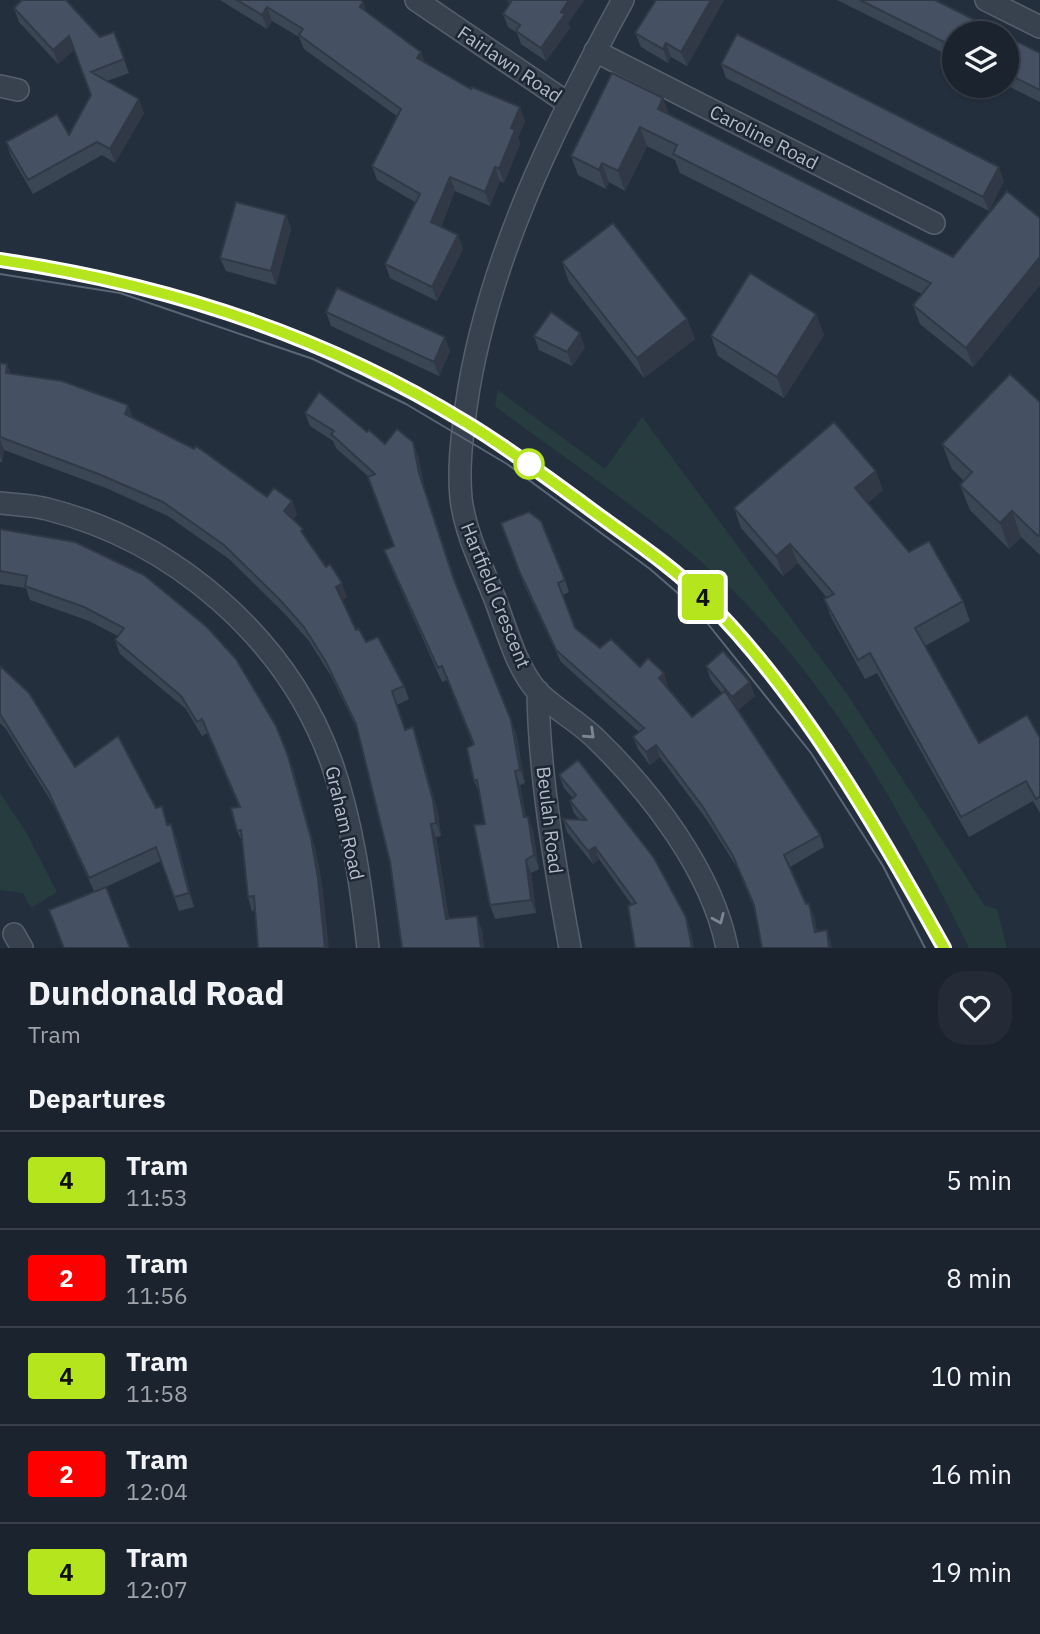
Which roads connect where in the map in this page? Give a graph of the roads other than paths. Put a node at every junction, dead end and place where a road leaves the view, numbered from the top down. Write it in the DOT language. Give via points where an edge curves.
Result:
graph roads {
  1 [pos="416,0"];
  2 [pos="623,0"];
  3 [pos="986,0"];
  4 [pos="1040,27"];
  5 [pos="595,51"];
  6 [pos="569,104"];
  7 [pos="934,223"];
  8 [pos="0,503"];
  9 [pos="538,691"];
  10 [pos="368,948"];
  11 [pos="570,948"];
  12 [pos="727,948"];
  1 -- 6 [label="street, Fairlawn Road"];
  2 -- 5 [label="street, Hartfield Crescent"];
  3 -- 4 [label="street"];
  5 -- 6 [label="street, Hartfield Crescent"];
  5 -- 7 [label="street, Caroline Road"];
  6 -- 9 [label="street, Hartfield Crescent" via="522,211 476,347 460,464 461,498 471,537 505,625"];
  8 -- 10 [label="street, Graham Road" via="46,509 128,539 223,601 258,638 310,715 330,759 344,806"];
  9 -- 11 [label="street, Beulah Road" via="555,869"];
  9 -- 12 [label="street, Hartfield Crescent, one-way" via="596,738 652,800 688,853 723,929"];
}
